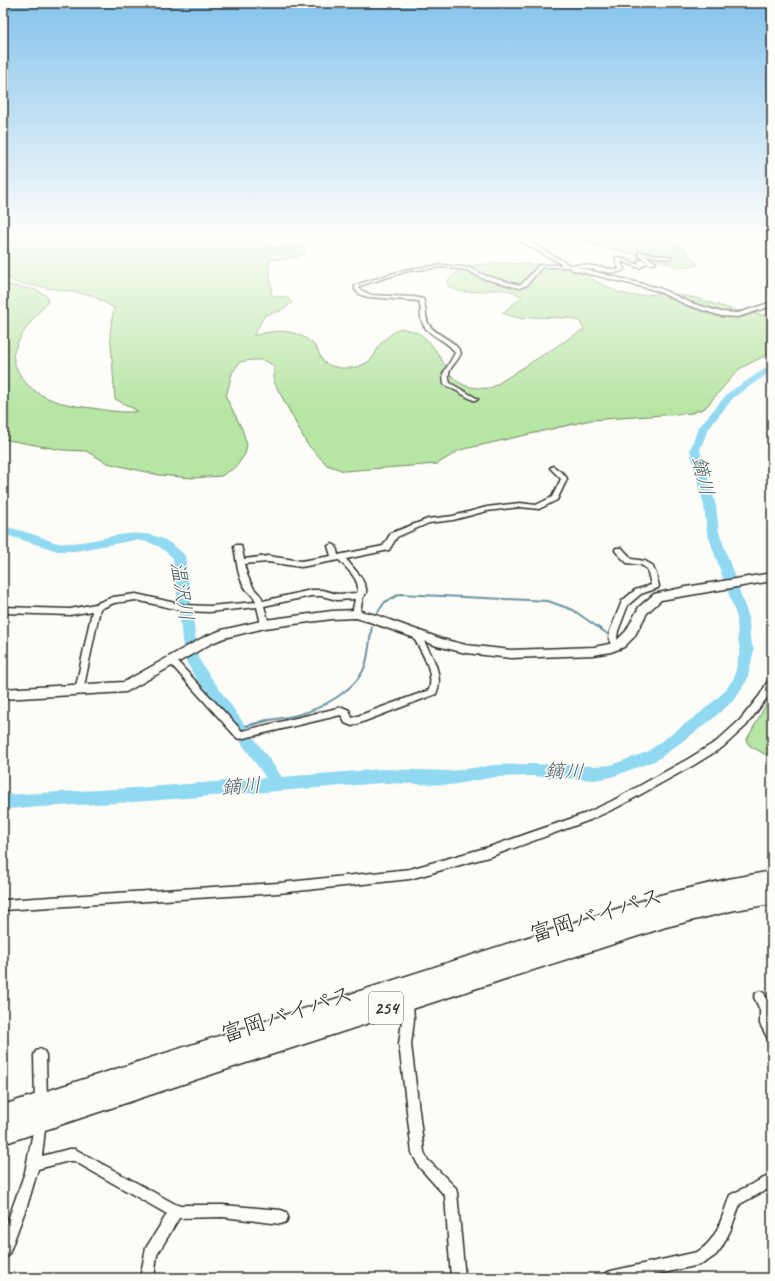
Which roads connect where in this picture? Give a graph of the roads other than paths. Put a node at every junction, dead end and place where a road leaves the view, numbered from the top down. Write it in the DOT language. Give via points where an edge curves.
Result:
graph roads {
  1 [pos="363,293"];
  2 [pos="665,293"];
  3 [pos="772,304"];
  4 [pos="475,399"];
  5 [pos="553,468"];
  6 [pos="332,546"];
  7 [pos="238,547"];
  8 [pos="619,550"];
  9 [pos="338,558"];
  10 [pos="240,562"];
  11 [pos="769,577"];
  12 [pos="359,596"];
  13 [pos="260,604"];
  14 [pos="96,607"];
  15 [pos="3,610"];
  16 [pos="356,614"];
  17 [pos="265,624"];
  18 [pos="415,633"];
  19 [pos="615,646"];
  20 [pos="172,661"];
  21 [pos="772,682"];
  22 [pos="79,691"];
  23 [pos="3,694"];
  24 [pos="772,880"];
  25 [pos="772,894"];
  26 [pos="3,905"];
  27 [pos="760,997"];
  28 [pos="407,1002"];
  29 [pos="772,1036"];
  30 [pos="40,1055"];
  31 [pos="40,1113"];
  32 [pos="3,1116"];
  33 [pos="3,1133"];
  34 [pos="34,1164"];
  35 [pos="772,1180"];
  36 [pos="176,1212"];
  37 [pos="281,1217"];
  38 [pos="3,1251"];
  39 [pos="147,1278"];
  40 [pos="458,1278"];
  41 [pos="611,1278"];
  1 -- 4 [label="street" via="372,296 421,300 426,326 454,346 458,353 447,371 447,384"];
  2 -- 3 [label="street" via="689,304 721,314 738,315"];
  5 -- 9 [label="street" via="564,479 555,498 537,507 520,505 487,509 453,518 428,521 394,535 386,548"];
  6 -- 9 [label="street"];
  7 -- 10 [label="street"];
  8 -- 19 [label="street" via="630,561 642,562 652,569 655,586 638,592 625,603 614,631"];
  9 -- 10 [label="street" via="302,564 268,559"];
  9 -- 12 [label="street" via="360,581 363,588"];
  10 -- 13 [label="street" via="249,588 258,596"];
  11 -- 19 [label="street" via="686,591 656,599 643,610 630,634"];
  12 -- 13 [label="street" via="336,597 311,593"];
  12 -- 16 [label="street"];
  13 -- 14 [label="street" via="209,609 184,608 136,598 113,600"];
  13 -- 17 [label="street"];
  14 -- 15 [label="street" via="70,612"];
  14 -- 22 [label="street" via="94,627"];
  16 -- 17 [label="street"];
  16 -- 18 [label="street"];
  17 -- 20 [label="street" via="243,628 208,640"];
  18 -- 19 [label="street" via="466,649 511,654 594,651"];
  18 -- 20 [label="street" via="430,661 435,687 433,692 352,722 348,720 346,713 342,712 240,736"];
  20 -- 22 [label="street" via="126,687"];
  21 -- 26 [label="street" via="743,723 720,744 691,762 616,804 587,817 492,851 410,874 279,888"];
  22 -- 23 [label="street"];
  24 -- 31 [label="highway, 富岡バイパス / 254" via="660,904"];
  25 -- 28 [label="highway, 富岡バイパス / 254" via="666,918"];
  27 -- 29 [label="street" via="766,1010 766,1024"];
  28 -- 31 [label="highway, 富岡バイパス / 254"];
  28 -- 40 [label="street" via="405,1044 418,1153 423,1163 451,1193"];
  30 -- 31 [label="street"];
  31 -- 32 [label="highway, 富岡バイパス / 254"];
  31 -- 33 [label="highway, 富岡バイパス / 254"];
  31 -- 34 [label="street"];
  34 -- 36 [label="street" via="75,1155"];
  34 -- 38 [label="street" via="28,1187"];
  35 -- 41 [label="street" via="735,1200 715,1246 709,1252 699,1258"];
  36 -- 37 [label="street" via="223,1211"];
  36 -- 39 [label="street" via="151,1253"];
}
